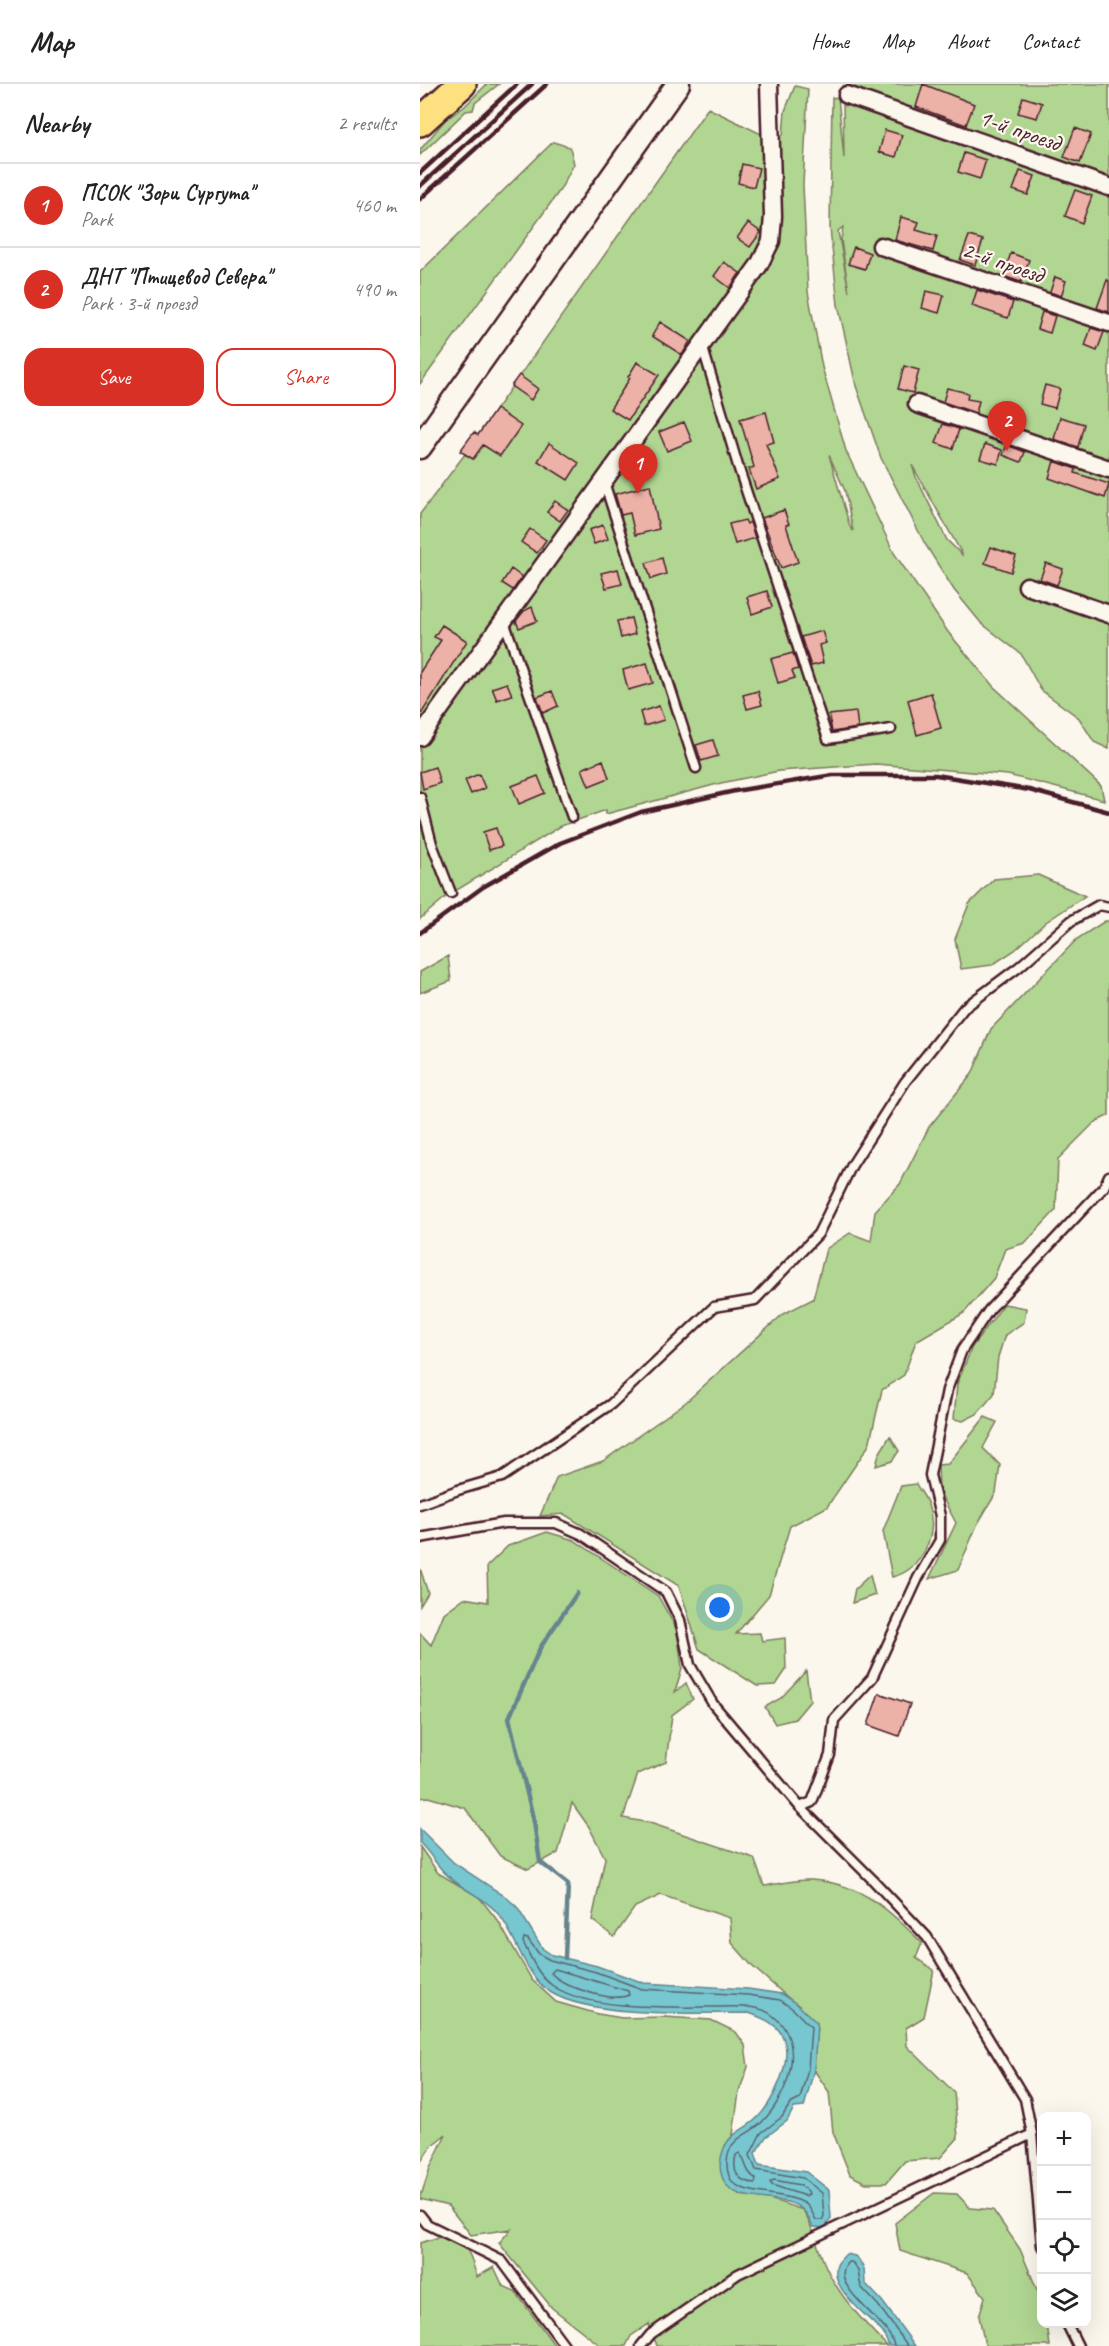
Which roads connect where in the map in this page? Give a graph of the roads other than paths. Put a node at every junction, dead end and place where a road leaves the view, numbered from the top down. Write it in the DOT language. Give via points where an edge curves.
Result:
graph roads {
  1 [pos="462,84"];
  2 [pos="678,84"];
  3 [pos="769,84"];
  4 [pos="845,92"];
  5 [pos="420,122"];
  6 [pos="1109,187"];
  7 [pos="881,246"];
  8 [pos="1109,323"];
  9 [pos="702,345"];
  10 [pos="917,404"];
  11 [pos="420,447"];
  12 [pos="1109,469"];
  13 [pos="604,482"];
  14 [pos="1027,586"];
  15 [pos="1109,614"];
  16 [pos="504,620"];
  17 [pos="891,729"];
  18 [pos="420,737"];
  19 [pos="696,768"];
  20 [pos="420,797"];
  21 [pos="572,817"];
  22 [pos="451,893"];
  23 [pos="1109,906"];
  24 [pos="1109,1176"];
  25 [pos="420,1504"];
  26 [pos="420,1538"];
  27 [pos="800,1807"];
  28 [pos="1032,2134"];
  29 [pos="420,2216"];
  30 [pos="1039,2220"];
  31 [pos="1069,2328"];
  32 [pos="565,2346"];
  33 [pos="641,2346"];
  34 [pos="1078,2346"];
  1 -- 5 [label="highway"];
  2 -- 11 [label="main road"];
  3 -- 9 [label="street" via="771,241 759,265"];
  4 -- 6 [label="street, 1-й проезд"];
  7 -- 8 [label="street, 2-й проезд"];
  9 -- 13 [label="street"];
  9 -- 17 [label="lane" via="828,739"];
  10 -- 12 [label="street"];
  13 -- 16 [label="street"];
  13 -- 19 [label="lane"];
  14 -- 15 [label="street"];
  16 -- 18 [label="street"];
  16 -- 21 [label="lane"];
  20 -- 22 [label="lane" via="432,844"];
  23 -- 25 [label="lane" via="1099,905 1071,921 964,1008 905,1082 852,1166 818,1234 755,1300 714,1307 611,1404 502,1476"];
  24 -- 27 [label="lane" via="1104,1187 989,1310 962,1350 948,1390 930,1475 940,1516 940,1540 872,1678 834,1720 830,1755 816,1793 812,1802"];
  26 -- 27 [label="lane" via="504,1523 556,1523 581,1534 666,1592 680,1620 690,1665 713,1704"];
  27 -- 28 [label="lane" via="927,1937 1025,2099"];
  28 -- 30 [label="lane"];
  28 -- 33 [label="lane" via="738,2274 651,2334"];
  29 -- 32 [label="lane" via="427,2224 502,2261"];
  31 -- 34 [label="lane"];
}
